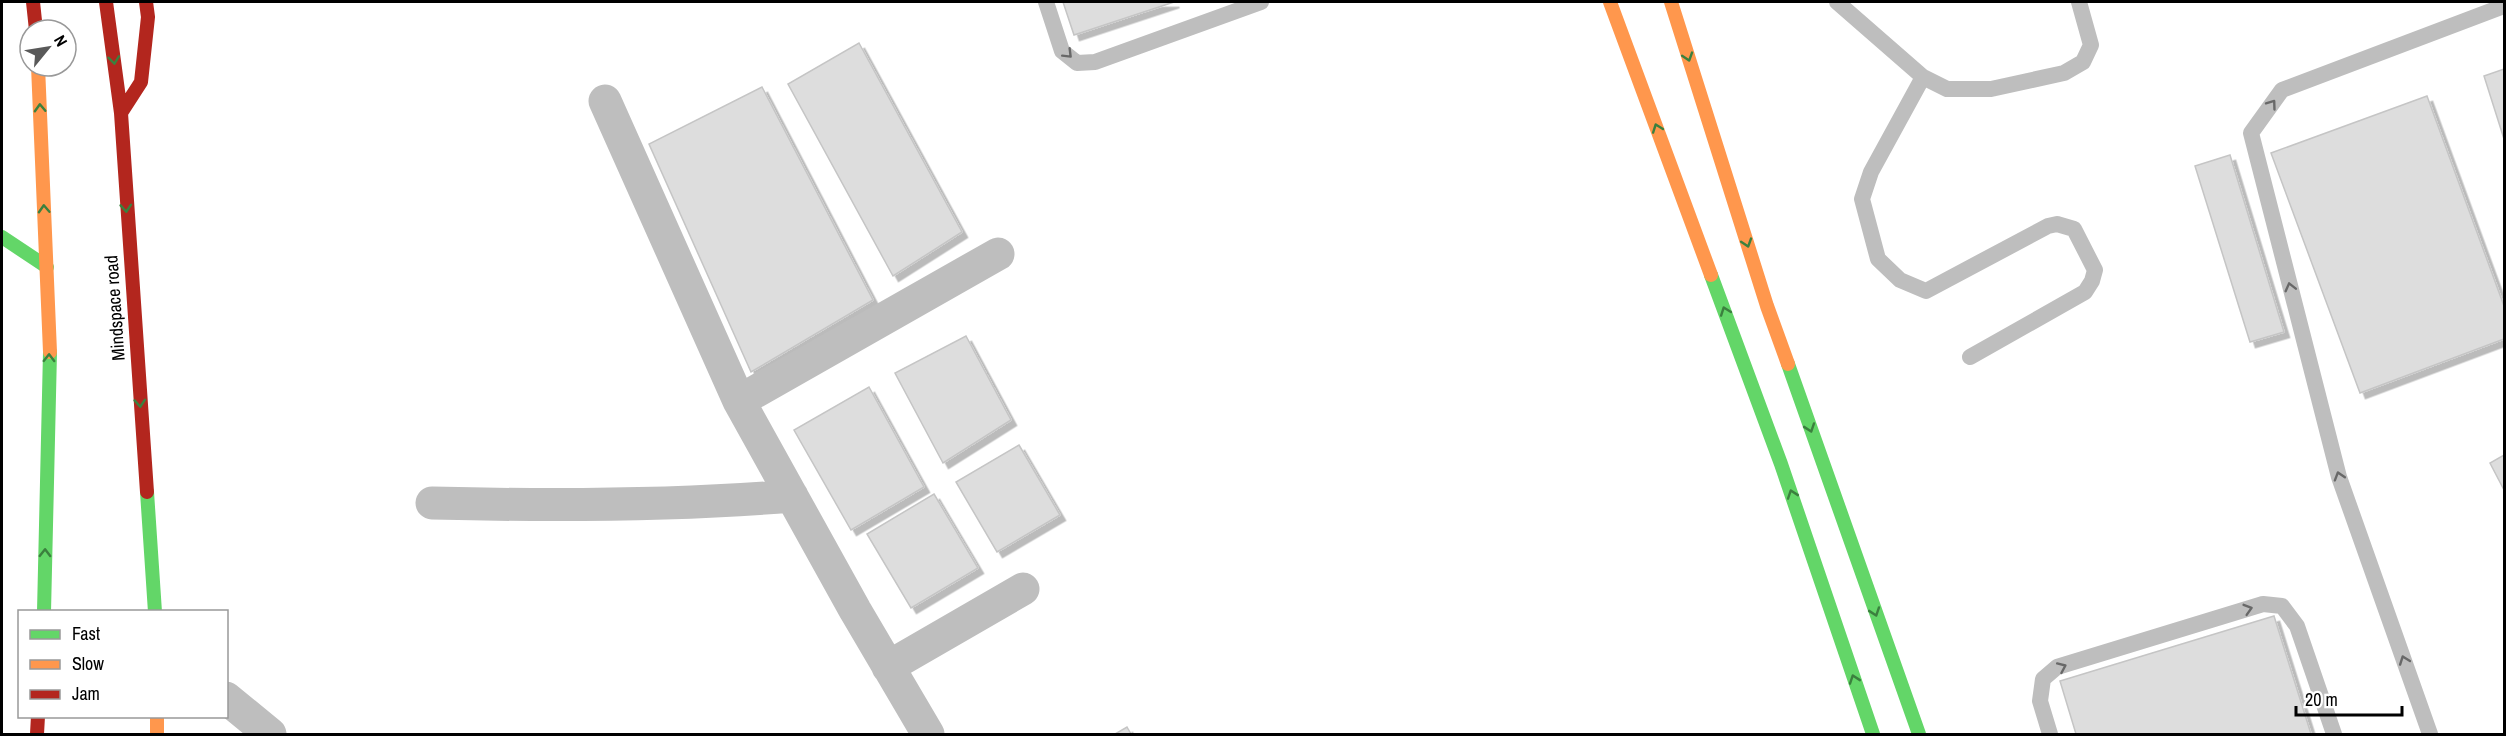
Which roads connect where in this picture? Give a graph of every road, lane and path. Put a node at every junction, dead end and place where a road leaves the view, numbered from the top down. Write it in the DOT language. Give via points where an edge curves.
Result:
graph roads {
  1 [pos="33,2"];
  2 [pos="106,2"];
  3 [pos="146,2"];
  4 [pos="1046,2"];
  5 [pos="1261,2"];
  6 [pos="1610,2"];
  7 [pos="1671,2"];
  8 [pos="1838,2"];
  9 [pos="2079,2"];
  10 [pos="2505,6"];
  11 [pos="35,18"];
  12 [pos="1923,77"];
  13 [pos="39,78"];
  14 [pos="605,101"];
  15 [pos="120,113"];
  16 [pos="2,237"];
  17 [pos="998,254"];
  18 [pos="47,267"];
  19 [pos="1970,357"];
  20 [pos="739,401"];
  21 [pos="792,496"];
  22 [pos="432,503"];
  23 [pos="1023,589"];
  24 [pos="44,610"];
  25 [pos="155,610"];
  26 [pos="888,667"];
  27 [pos="228,700"];
  28 [pos="38,718"];
  29 [pos="157,718"];
  30 [pos="37,735"];
  31 [pos="157,735"];
  32 [pos="270,735"];
  33 [pos="928,735"];
  34 [pos="1873,735"];
  35 [pos="1919,735"];
  36 [pos="2050,735"];
  37 [pos="2334,735"];
  38 [pos="2430,735"];
  1 -- 11 [label="main road"];
  2 -- 15 [label="main road, Mindspace road, one-way"];
  3 -- 15 [label="main road" via="141,82"];
  4 -- 5 [label="lane, one-way" via="1062,51 1077,63 1095,62"];
  34 -- 6 [label="main road, one-way" via="1781,464"];
  7 -- 35 [label="main road, one-way" via="1767,306"];
  8 -- 12 [label="lane"];
  9 -- 12 [label="lane" via="2091,45 2084,62 2064,73 1969,90 1947,89"];
  38 -- 10 [label="lane, one-way" via="2339,477 2251,133 2282,90"];
  12 -- 19 [label="lane" via="1871,172 1862,199 1878,259 1900,280 1926,291 2057,224 2074,229 2095,270 2085,292"];
  18 -- 13 [label="main road, one-way"];
  14 -- 20 [label="street"];
  15 -- 25 [label="main road, Mindspace road, one-way"];
  16 -- 18 [label="main road"];
  17 -- 20 [label="street"];
  24 -- 18 [label="main road, one-way" via="50,345"];
  20 -- 21 [label="street"];
  21 -- 22 [label="street" via="711,503 566,506"];
  21 -- 26 [label="street"];
  23 -- 26 [label="street"];
  26 -- 33 [label="street"];
  27 -- 32 [label="street"];
  28 -- 30 [label="main road"];
  29 -- 31 [label="main road"];
  36 -- 37 [label="lane, one-way" via="2040,701 2043,679 2057,667 2263,604 2283,606 2297,626"];
}
